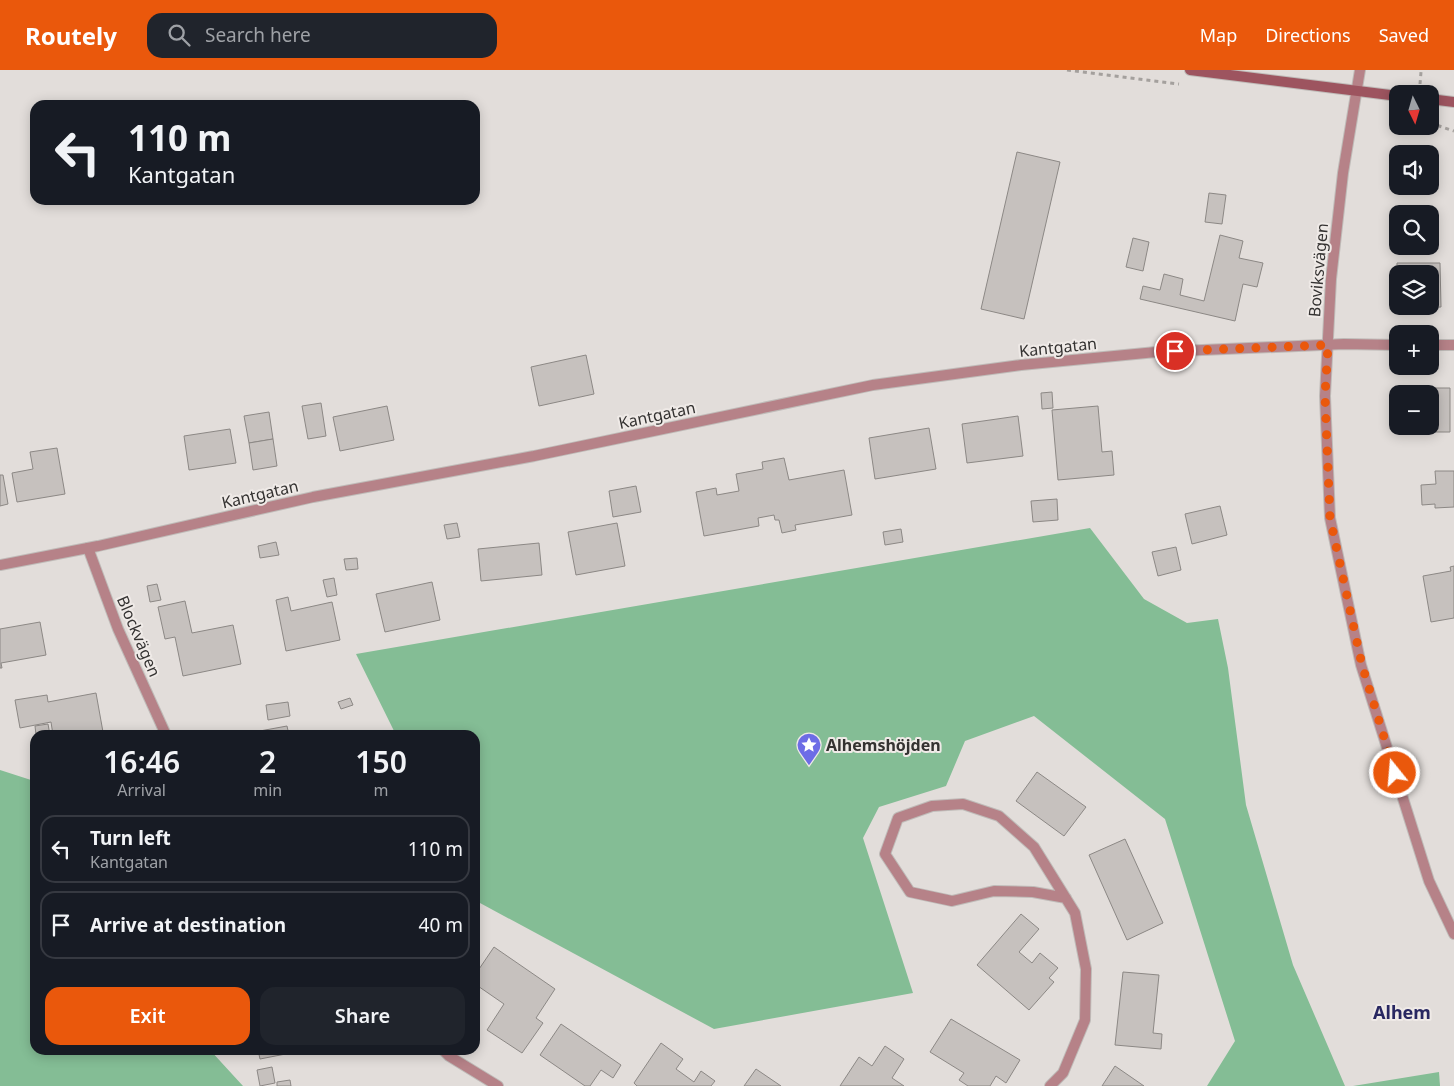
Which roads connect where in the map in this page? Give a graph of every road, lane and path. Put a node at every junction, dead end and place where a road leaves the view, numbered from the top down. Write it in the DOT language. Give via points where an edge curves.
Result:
graph roads {
  1 [pos="1190,70"];
  2 [pos="1360,70"];
  3 [pos="1357,91"];
  4 [pos="1389,95"];
  5 [pos="1439,100"];
  6 [pos="1454,102"];
  7 [pos="1439,126"];
  8 [pos="1454,131"];
  9 [pos="1328,345"];
  10 [pos="1389,345"];
  11 [pos="1439,345"];
  12 [pos="1454,345"];
  13 [pos="88,548"];
  14 [pos="0,566"];
  15 [pos="164,730"];
  16 [pos="1066,898"];
  17 [pos="1454,934"];
  18 [pos="448,1055"];
  19 [pos="498,1086"];
  20 [pos="1050,1086"];
  1 -- 3 [label="main road"];
  2 -- 3 [label="street, Boviksvägen"];
  3 -- 4 [label="main road"];
  3 -- 9 [label="street, Boviksvägen" via="1343,173 1331,279"];
  5 -- 6 [label="main road"];
  7 -- 8 [label="path"];
  9 -- 10 [label="street, Kantgatan"];
  9 -- 13 [label="street, Kantgatan" via="1156,352 1021,365 873,385 534,456 313,497"];
  9 -- 17 [label="street, Boviksvägen" via="1325,396 1330,518 1362,665 1429,881"];
  11 -- 12 [label="street"];
  13 -- 14 [label="street, Kantgatan"];
  13 -- 15 [label="street, Blockvägen" via="118,629"];
  16 -- 16 [label="street" via="1034,847 999,816 963,804 932,806 898,818 884,854 910,892 952,901 994,891 1033,892"];
  16 -- 20 [label="street" via="1075,913 1086,969 1086,1020 1063,1073"];
  18 -- 19 [label="street"];
}
